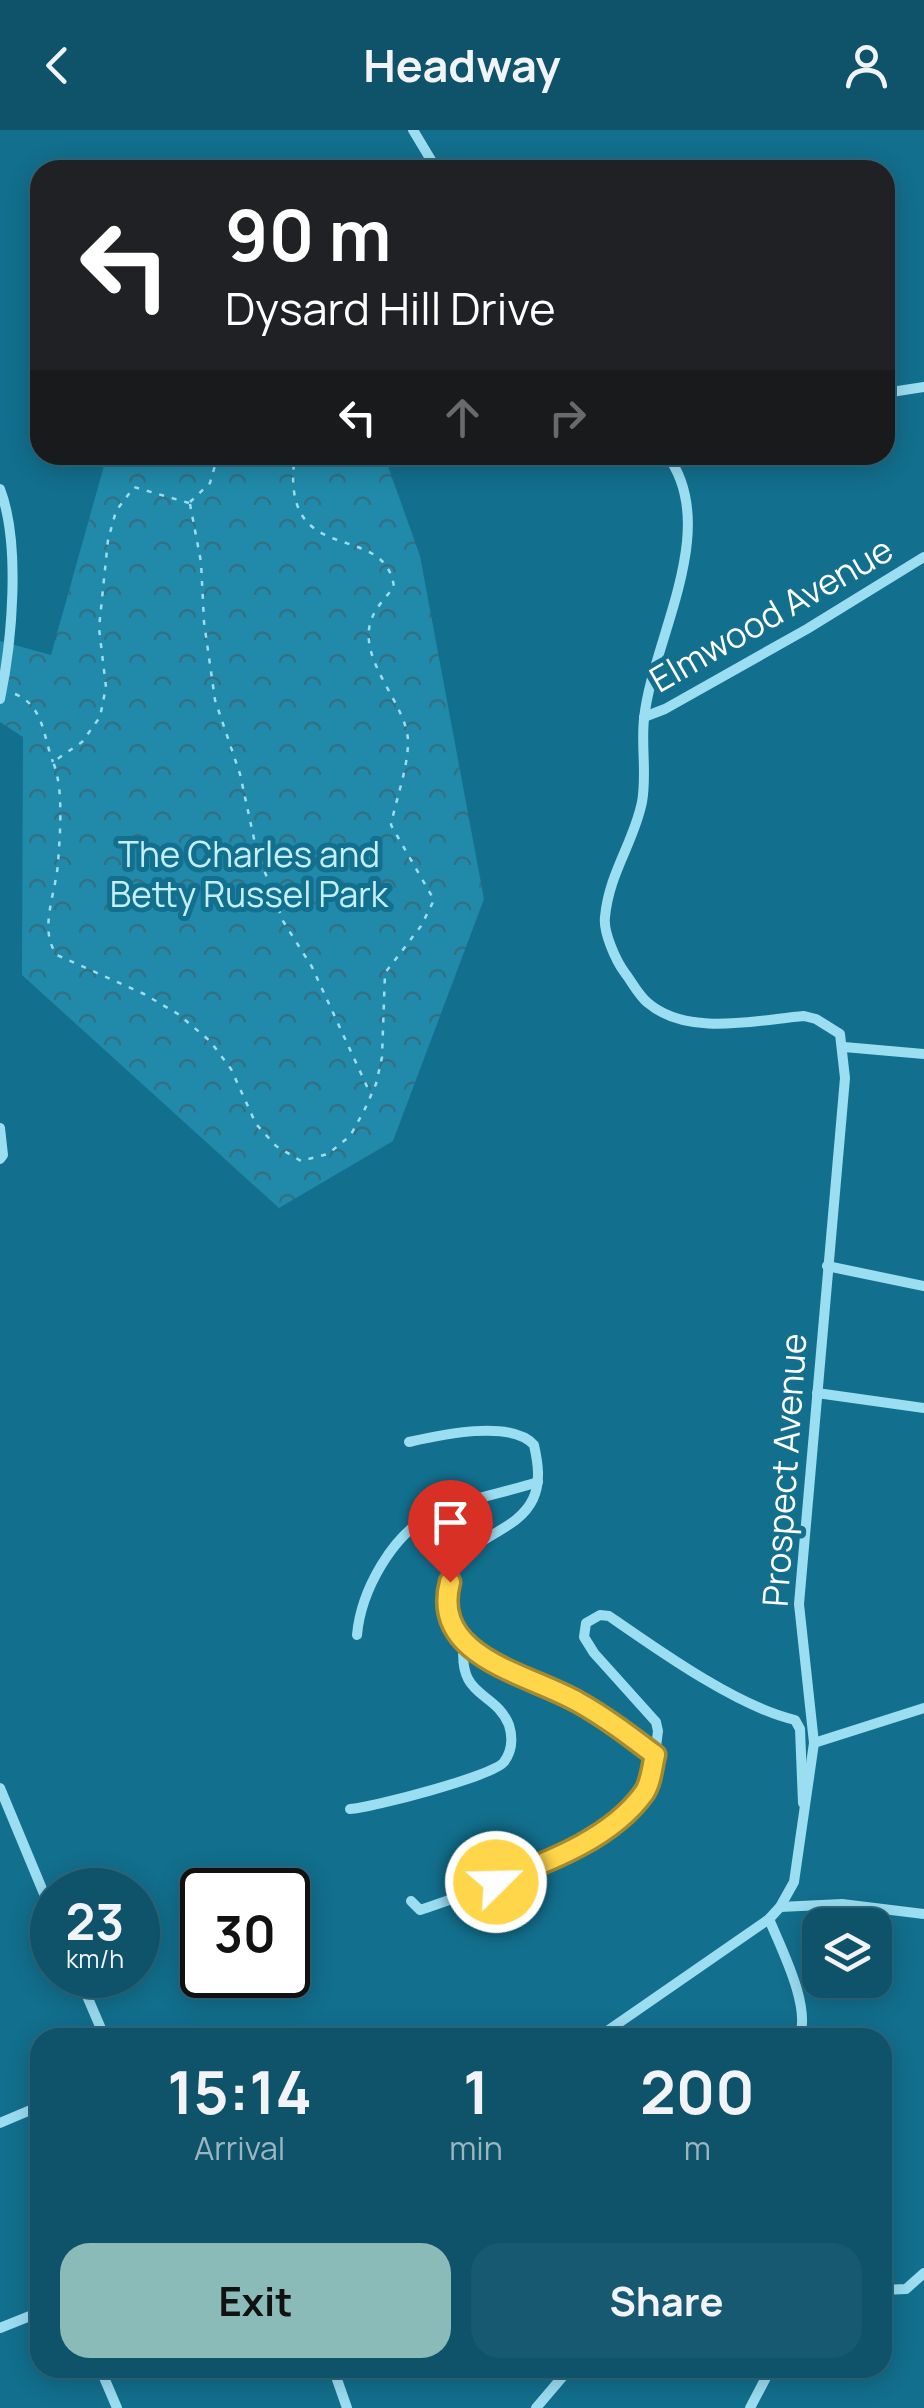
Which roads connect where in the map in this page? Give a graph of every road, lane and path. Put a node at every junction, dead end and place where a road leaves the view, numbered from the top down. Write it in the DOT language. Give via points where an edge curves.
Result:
graph roads {
  1 [pos="412,130"];
  2 [pos="431,160"];
  3 [pos="924,388"];
  4 [pos="895,391"];
  5 [pos="215,465"];
  6 [pos="295,465"];
  7 [pos="672,465"];
  8 [pos="0,489"];
  9 [pos="189,503"];
  10 [pos="924,557"];
  11 [pos="1,694"];
  12 [pos="644,717"];
  13 [pos="53,762"];
  14 [pos="844,1047"];
  15 [pos="924,1054"];
  16 [pos="371,1095"];
  17 [pos="0,1128"];
  18 [pos="0,1159"];
  19 [pos="827,1266"];
  20 [pos="924,1286"];
  21 [pos="817,1393"];
  22 [pos="924,1408"];
  23 [pos="409,1442"];
  24 [pos="538,1482"];
  25 [pos="356,1635"];
  26 [pos="464,1643"];
  27 [pos="924,1708"];
  28 [pos="814,1743"];
  29 [pos="655,1755"];
  30 [pos="1,1795"];
  31 [pos="350,1809"];
  32 [pos="805,1824"];
  33 [pos="32,1868"];
  34 [pos="410,1900"];
  35 [pos="780,1907"];
  36 [pos="924,1914"];
  37 [pos="769,1919"];
  38 [pos="87,1998"];
  39 [pos="100,2028"];
  40 [pos="611,2028"];
  41 [pos="803,2028"];
  42 [pos="30,2110"];
  43 [pos="0,2123"];
  44 [pos="924,2273"];
  45 [pos="892,2290"];
  46 [pos="30,2316"];
  47 [pos="0,2328"];
  48 [pos="104,2378"];
  49 [pos="336,2378"];
  50 [pos="562,2378"];
  51 [pos="766,2378"];
  52 [pos="117,2408"];
  53 [pos="347,2408"];
  54 [pos="536,2408"];
  55 [pos="750,2408"];
  1 -- 2 [label="street"];
  3 -- 4 [label="street"];
  5 -- 9 [label="path" via="210,483"];
  6 -- 16 [label="path" via="294,499 307,525 386,561 393,575 394,586 370,620 375,663 408,740 391,825 434,900 385,972 382,1057"];
  7 -- 12 [label="street" via="684,492 687,546"];
  8 -- 11 [label="street" via="10,538 12,634"];
  9 -- 13 [label="path" via="134,487 116,511 99,628 106,687 100,717 82,742"];
  9 -- 16 [label="path" via="215,700 256,848 282,921 312,967"];
  10 -- 12 [label="street, Elmwood Avenue"];
  11 -- 13 [label="path" via="28,699 44,725"];
  12 -- 14 [label="street" via="642,800 613,874 604,922 620,967 648,1004 672,1016 722,1022 804,1016 840,1034"];
  13 -- 16 [label="path" via="62,782 47,932 57,955 178,1014 231,1069 256,1124 301,1160 328,1154 350,1136"];
  14 -- 15 [label="street"];
  14 -- 19 [label="street, Prospect Avenue"];
  17 -- 18 [label="street"];
  19 -- 20 [label="street"];
  19 -- 21 [label="street, Prospect Avenue"];
  21 -- 22 [label="street"];
  21 -- 28 [label="street, Prospect Avenue" via="799,1604"];
  23 -- 24 [label="street" via="467,1432 522,1436 534,1446"];
  24 -- 25 [label="street" via="434,1514 413,1527 378,1571"];
  24 -- 26 [label="street" via="524,1513 477,1545 450,1582 447,1609"];
  26 -- 29 [label="street" via="576,1700"];
  26 -- 31 [label="street" via="466,1678 508,1722 511,1747 504,1762"];
  27 -- 28 [label="street"];
  28 -- 32 [label="street, Prospect Avenue"];
  29 -- 32 [label="street" via="656,1722 584,1637 586,1623 600,1615 774,1715 796,1720"];
  29 -- 34 [label="street" via="644,1792 617,1822 462,1896 420,1910"];
  30 -- 33 [label="street"];
  32 -- 35 [label="street, Prospect Avenue" via="794,1882"];
  35 -- 36 [label="street" via="842,1904"];
  35 -- 37 [label="street, Prospect Avenue"];
  37 -- 40 [label="street, Prospect Avenue"];
  37 -- 41 [label="street" via="800,1998"];
  38 -- 39 [label="street"];
  42 -- 43 [label="street"];
  44 -- 45 [label="street" via="906,2289"];
  46 -- 47 [label="street"];
  48 -- 52 [label="street"];
  49 -- 53 [label="street"];
  50 -- 54 [label="street"];
  51 -- 55 [label="street"];
}
